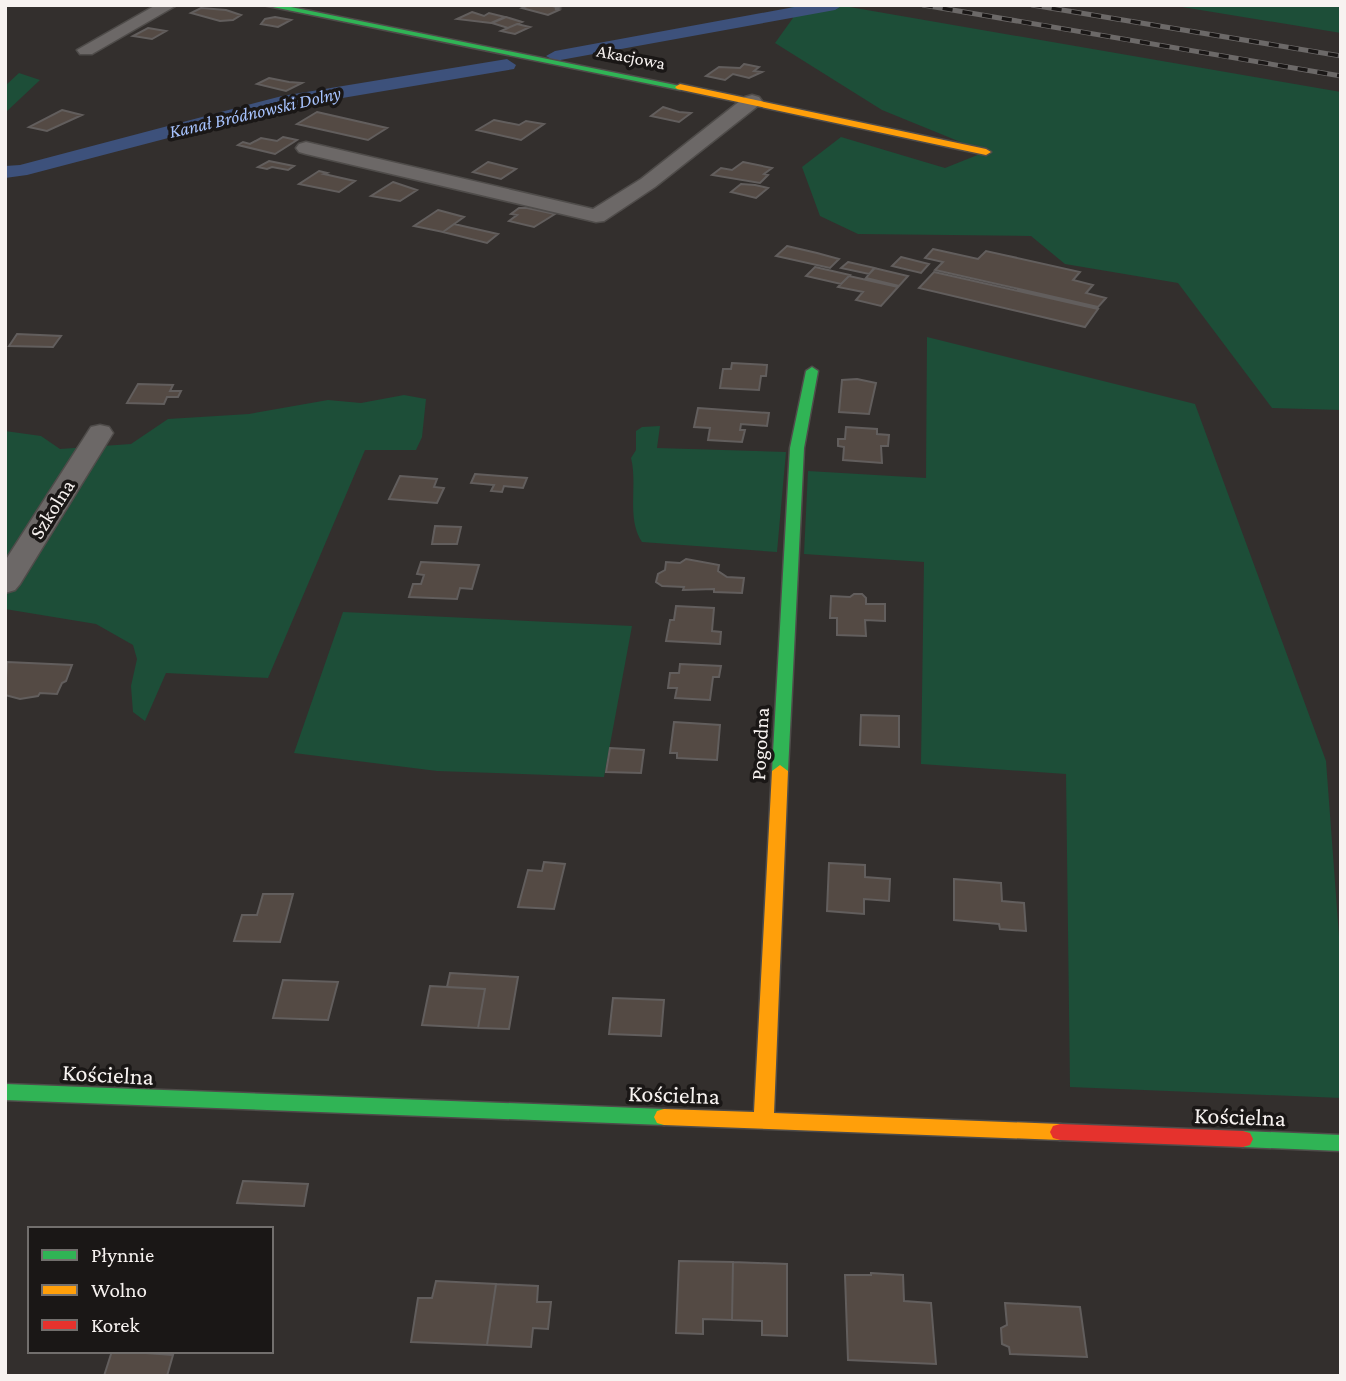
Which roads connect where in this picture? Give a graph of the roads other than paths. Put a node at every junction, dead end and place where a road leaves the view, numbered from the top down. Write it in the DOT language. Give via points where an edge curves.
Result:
graph roads {
  1 [pos="169,5"];
  2 [pos="267,5"];
  3 [pos="86,50"];
  4 [pos="752,101"];
  5 [pos="306,148"];
  6 [pos="986,152"];
  7 [pos="813,371"];
  8 [pos="100,433"];
  9 [pos="5,584"];
  10 [pos="5,1092"];
  11 [pos="764,1120"];
  12 [pos="1341,1143"];
  1 -- 3 [label="street"];
  2 -- 4 [label="street, Akacjowa"];
  4 -- 5 [label="street" via="648,183 596,216"];
  4 -- 6 [label="street, Akacjowa"];
  7 -- 11 [label="street, Pogodna" via="797,448 790,542"];
  8 -- 9 [label="street, Szkolna"];
  10 -- 11 [label="street, Kościelna"];
  11 -- 12 [label="street, Kościelna"];
}
